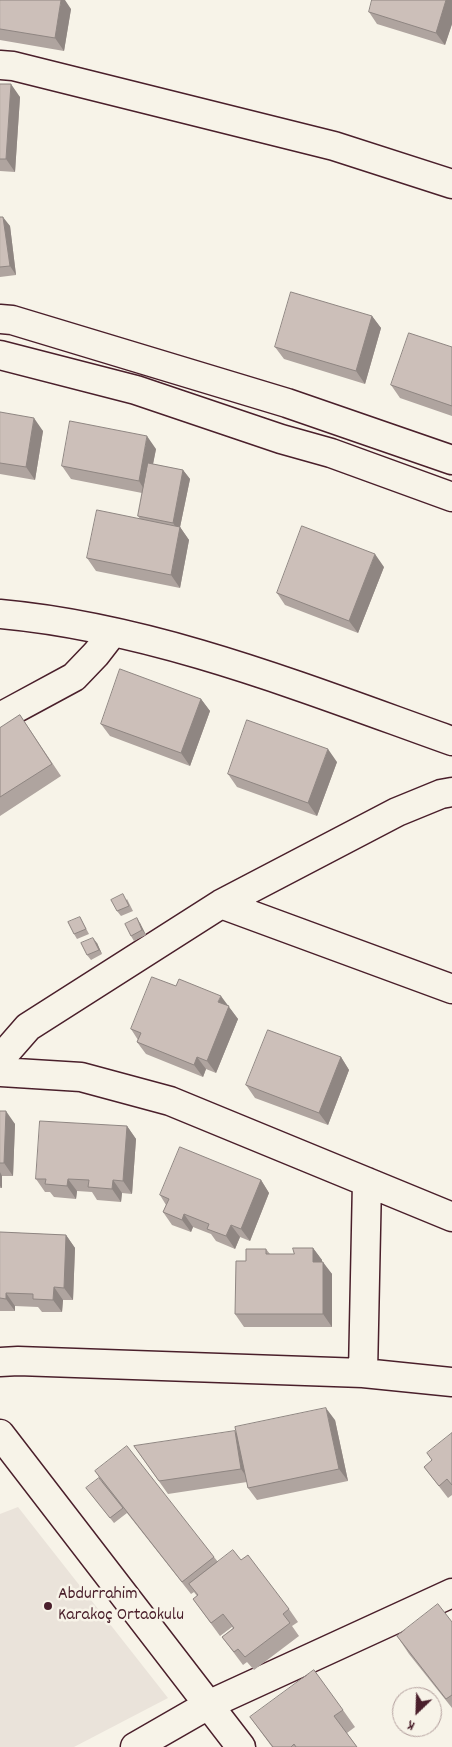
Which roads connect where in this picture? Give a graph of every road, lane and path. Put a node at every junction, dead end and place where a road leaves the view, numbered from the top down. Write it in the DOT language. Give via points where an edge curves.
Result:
graph roads {
  1 [pos="0,65"];
  2 [pos="452,184"];
  3 [pos="0,318"];
  4 [pos="0,355"];
  5 [pos="452,460"];
  6 [pos="452,497"];
  7 [pos="0,614"];
  8 [pos="113,632"];
  9 [pos="0,717"];
  10 [pos="452,741"];
  11 [pos="452,792"];
  12 [pos="221,904"];
  13 [pos="452,989"];
  14 [pos="0,1059"];
  15 [pos="0,1072"];
  16 [pos="368,1182"];
  17 [pos="452,1217"];
  18 [pos="0,1362"];
  19 [pos="363,1372"];
  20 [pos="452,1382"];
  21 [pos="0,1434"];
  22 [pos="452,1593"];
  23 [pos="208,1705"];
  24 [pos="135,1747"];
  25 [pos="241,1747"];
  1 -- 2 [label="street" via="334,146"];
  3 -- 5 [label="street" via="287,403"];
  4 -- 6 [label="street" via="136,390 331,453"];
  7 -- 8 [label="street" via="40,617"];
  8 -- 9 [label="street" via="74,676"];
  8 -- 10 [label="street" via="236,665"];
  11 -- 12 [label="street" via="397,812"];
  12 -- 13 [label="street"];
  12 -- 14 [label="street" via="28,1027"];
  15 -- 16 [label="street" via="81,1077 170,1101"];
  16 -- 17 [label="street"];
  16 -- 19 [label="street"];
  18 -- 19 [label="street"];
  19 -- 20 [label="street"];
  21 -- 23 [label="street"];
  22 -- 23 [label="street"];
  23 -- 24 [label="street"];
  23 -- 25 [label="street"];
}
